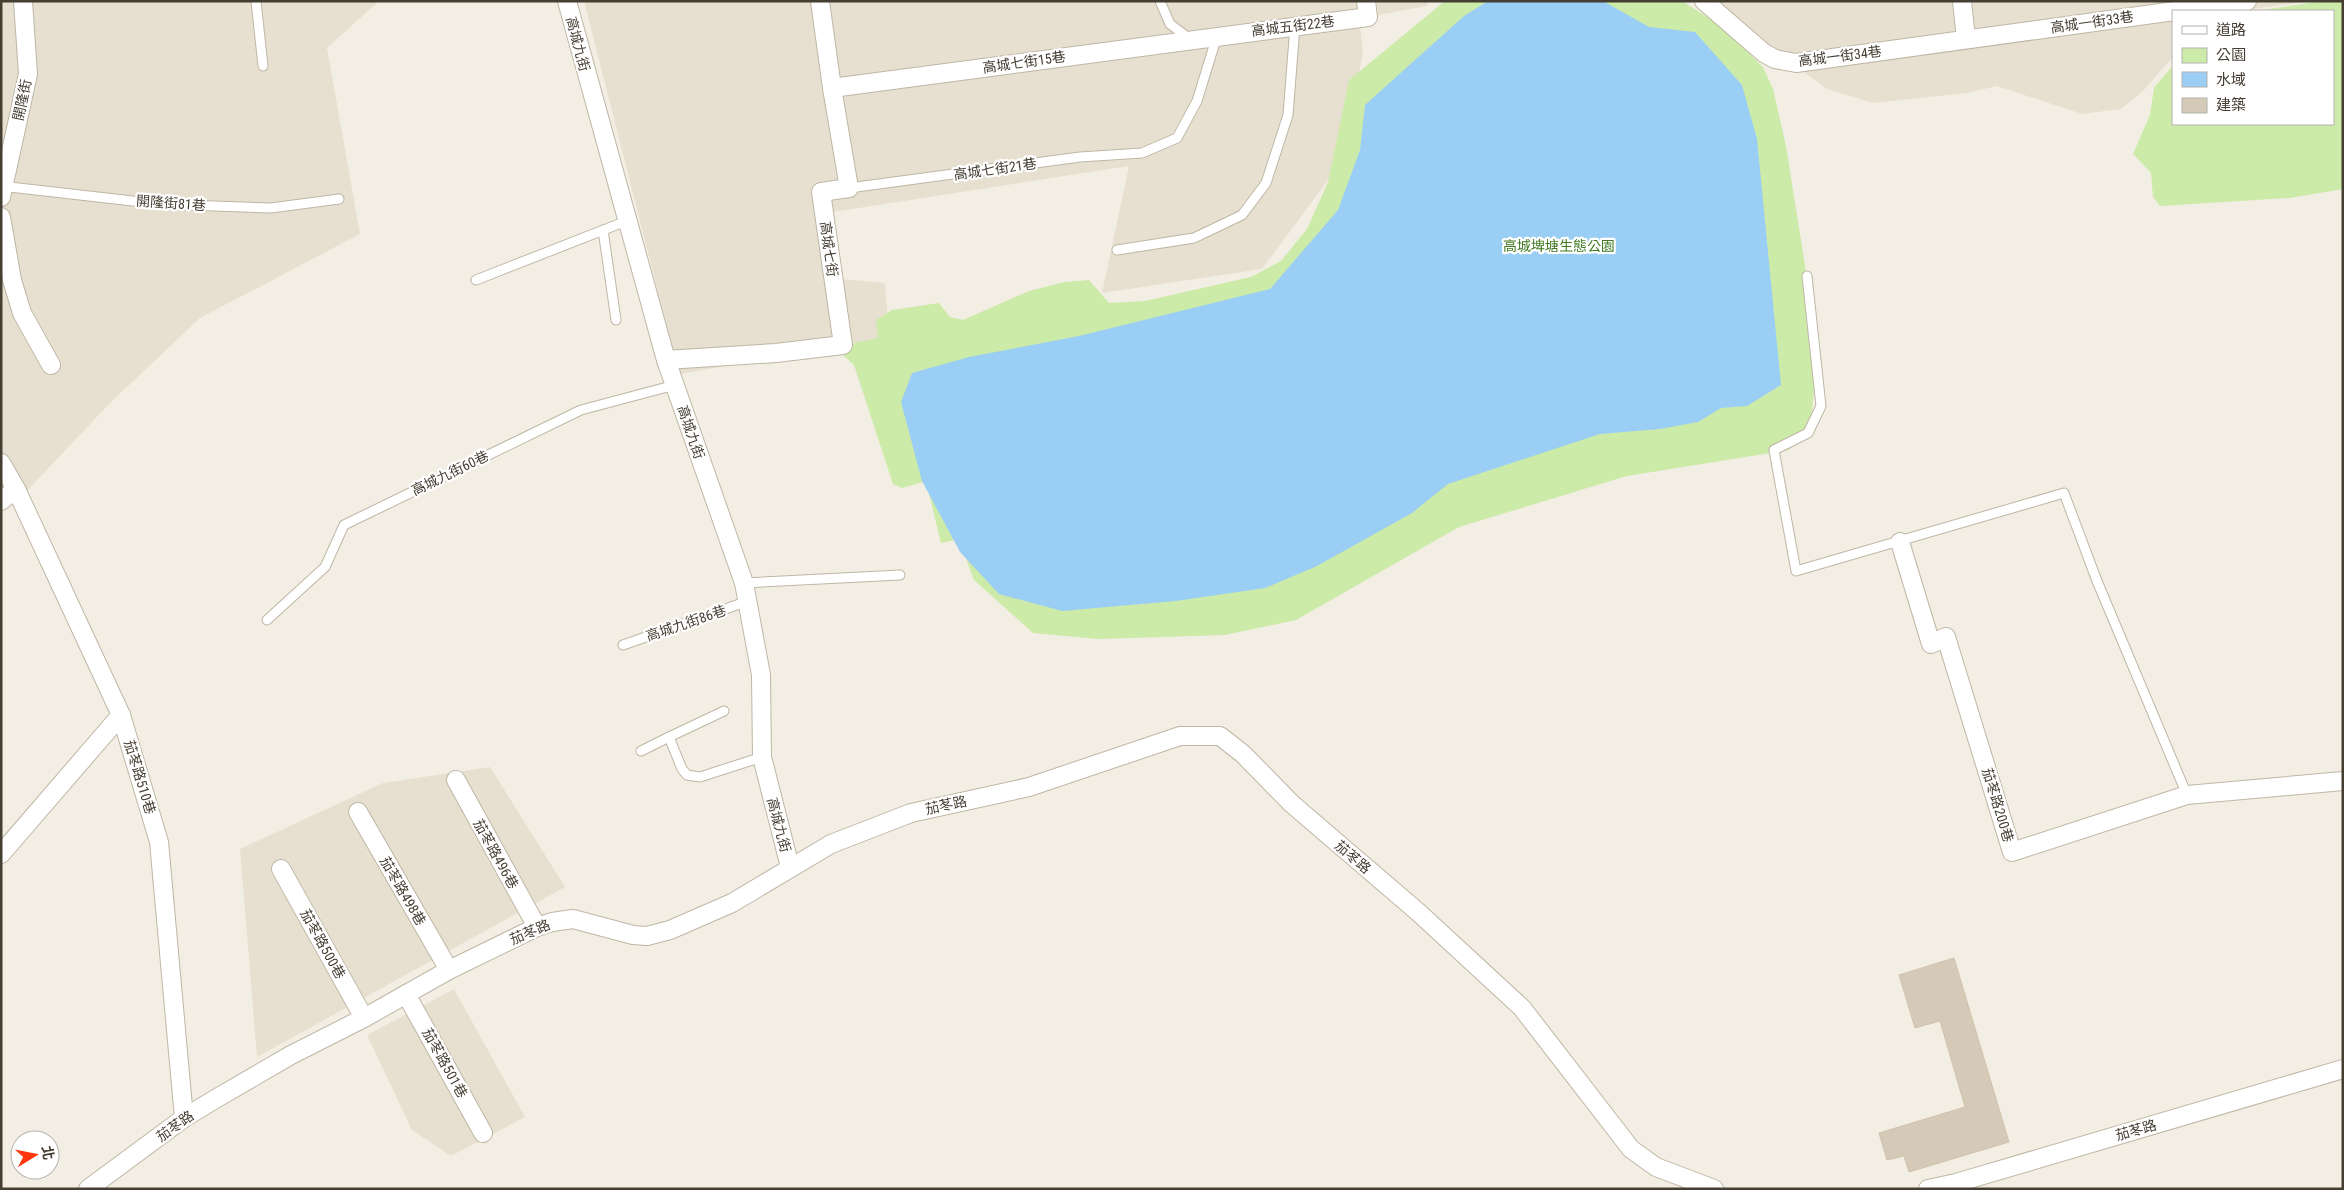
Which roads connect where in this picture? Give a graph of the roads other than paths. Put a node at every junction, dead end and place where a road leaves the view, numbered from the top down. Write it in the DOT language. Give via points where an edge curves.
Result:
graph roads {
  1 [pos="23,1"];
  2 [pos="256,1"];
  3 [pos="567,1"];
  4 [pos="820,1"];
  5 [pos="1160,1"];
  6 [pos="1704,1"];
  7 [pos="1962,1"];
  8 [pos="2247,1"];
  9 [pos="1367,9"];
  10 [pos="2179,10"];
  11 [pos="2172,11"];
  12 [pos="1295,26"];
  13 [pos="1217,36"];
  14 [pos="1966,38"];
  15 [pos="1190,39"];
  16 [pos="264,66"];
  17 [pos="832,88"];
  18 [pos="849,188"];
  19 [pos="2,190"];
  20 [pos="339,199"];
  21 [pos="1,218"];
  22 [pos="629,219"];
  23 [pos="603,230"];
  24 [pos="1117,250"];
  25 [pos="1807,276"];
  26 [pos="476,280"];
  27 [pos="616,320"];
  28 [pos="666,360"];
  29 [pos="51,365"];
  30 [pos="675,386"];
  31 [pos="1,463"];
  32 [pos="16,489"];
  33 [pos="1,501"];
  34 [pos="1900,542"];
  35 [pos="900,575"];
  36 [pos="744,583"];
  37 [pos="748,601"];
  38 [pos="267,620"];
  39 [pos="623,644"];
  40 [pos="724,711"];
  41 [pos="121,715"];
  42 [pos="669,737"];
  43 [pos="641,751"];
  44 [pos="762,758"];
  45 [pos="456,780"];
  46 [pos="2343,781"];
  47 [pos="2187,795"];
  48 [pos="358,812"];
  49 [pos="1,854"];
  50 [pos="790,867"];
  51 [pos="281,869"];
  52 [pos="537,927"];
  53 [pos="449,970"];
  54 [pos="406,994"];
  55 [pos="364,1018"];
  56 [pos="2343,1069"];
  57 [pos="184,1118"];
  58 [pos="483,1133"];
  59 [pos="88,1189"];
  60 [pos="1714,1189"];
  61 [pos="1928,1189"];
  1 -- 19 [label="street, 開隆街" via="28,74"];
  2 -- 16 [label="lane"];
  3 -- 22 [label="street, 高城九街"];
  4 -- 17 [label="street"];
  5 -- 15 [label="lane" via="1170,24"];
  6 -- 14 [label="street, 高城一街34巷" via="1764,53 1796,63"];
  7 -- 14 [label="street"];
  8 -- 10 [label="street, 高城一街33巷"];
  9 -- 12 [label="street, 高城五街22巷"];
  11 -- 14 [label="street, 高城一街33巷"];
  12 -- 13 [label="street, 高城五街22巷"];
  12 -- 24 [label="lane" via="1288,115 1266,184 1242,215 1194,238"];
  13 -- 15 [label="street, 高城七街15巷"];
  13 -- 18 [label="lane, 高城七街21巷" via="1197,101 1177,138 1142,153"];
  15 -- 17 [label="street, 高城七街15巷"];
  17 -- 18 [label="street"];
  18 -- 28 [label="street, 高城七街" via="821,192 843,345"];
  19 -- 20 [label="lane, 開隆街81巷" via="159,204 270,208"];
  21 -- 29 [label="street" via="12,280 22,313"];
  22 -- 23 [label="lane"];
  22 -- 28 [label="street, 高城九街"];
  23 -- 26 [label="lane"];
  23 -- 27 [label="lane"];
  25 -- 34 [label="lane" via="1821,406 1808,433 1774,450 1796,571"];
  28 -- 30 [label="street, 高城九街"];
  30 -- 36 [label="street, 高城九街"];
  30 -- 38 [label="lane, 高城九街60巷" via="581,410 344,525 325,566"];
  31 -- 32 [label="street, 茄苳路510巷"];
  32 -- 33 [label="street"];
  32 -- 41 [label="street, 茄苳路510巷"];
  34 -- 47 [label="lane" via="2064,493 2097,581"];
  34 -- 47 [label="street, 茄苳路200巷" via="1931,644 1946,637 2012,852"];
  35 -- 36 [label="lane"];
  36 -- 37 [label="street, 高城九街"];
  37 -- 39 [label="lane, 高城九街86巷"];
  37 -- 44 [label="street, 高城九街" via="761,675"];
  40 -- 42 [label="lane"];
  41 -- 49 [label="street"];
  41 -- 57 [label="street, 茄苳路510巷" via="159,842"];
  42 -- 43 [label="lane"];
  42 -- 44 [label="lane" via="682,769 693,778"];
  44 -- 50 [label="street, 高城九街"];
  45 -- 52 [label="street, 茄苳路496巷"];
  46 -- 47 [label="street, 茄苳路200巷"];
  48 -- 53 [label="street, 茄苳路498巷"];
  50 -- 52 [label="street, 茄苳路" via="732,903 670,930 647,936 573,919"];
  50 -- 60 [label="street, 茄苳路" via="832,844 911,813 1029,787 1180,736 1220,736 1522,1008 1631,1149 1656,1167"];
  51 -- 55 [label="street, 茄苳路500巷"];
  52 -- 53 [label="street, 茄苳路"];
  53 -- 54 [label="street, 茄苳路"];
  54 -- 55 [label="street, 茄苳路"];
  54 -- 58 [label="street, 茄苳路501巷"];
  55 -- 57 [label="street, 茄苳路" via="291,1055"];
  56 -- 61 [label="street, 茄苳路"];
  57 -- 59 [label="street, 茄苳路"];
}
